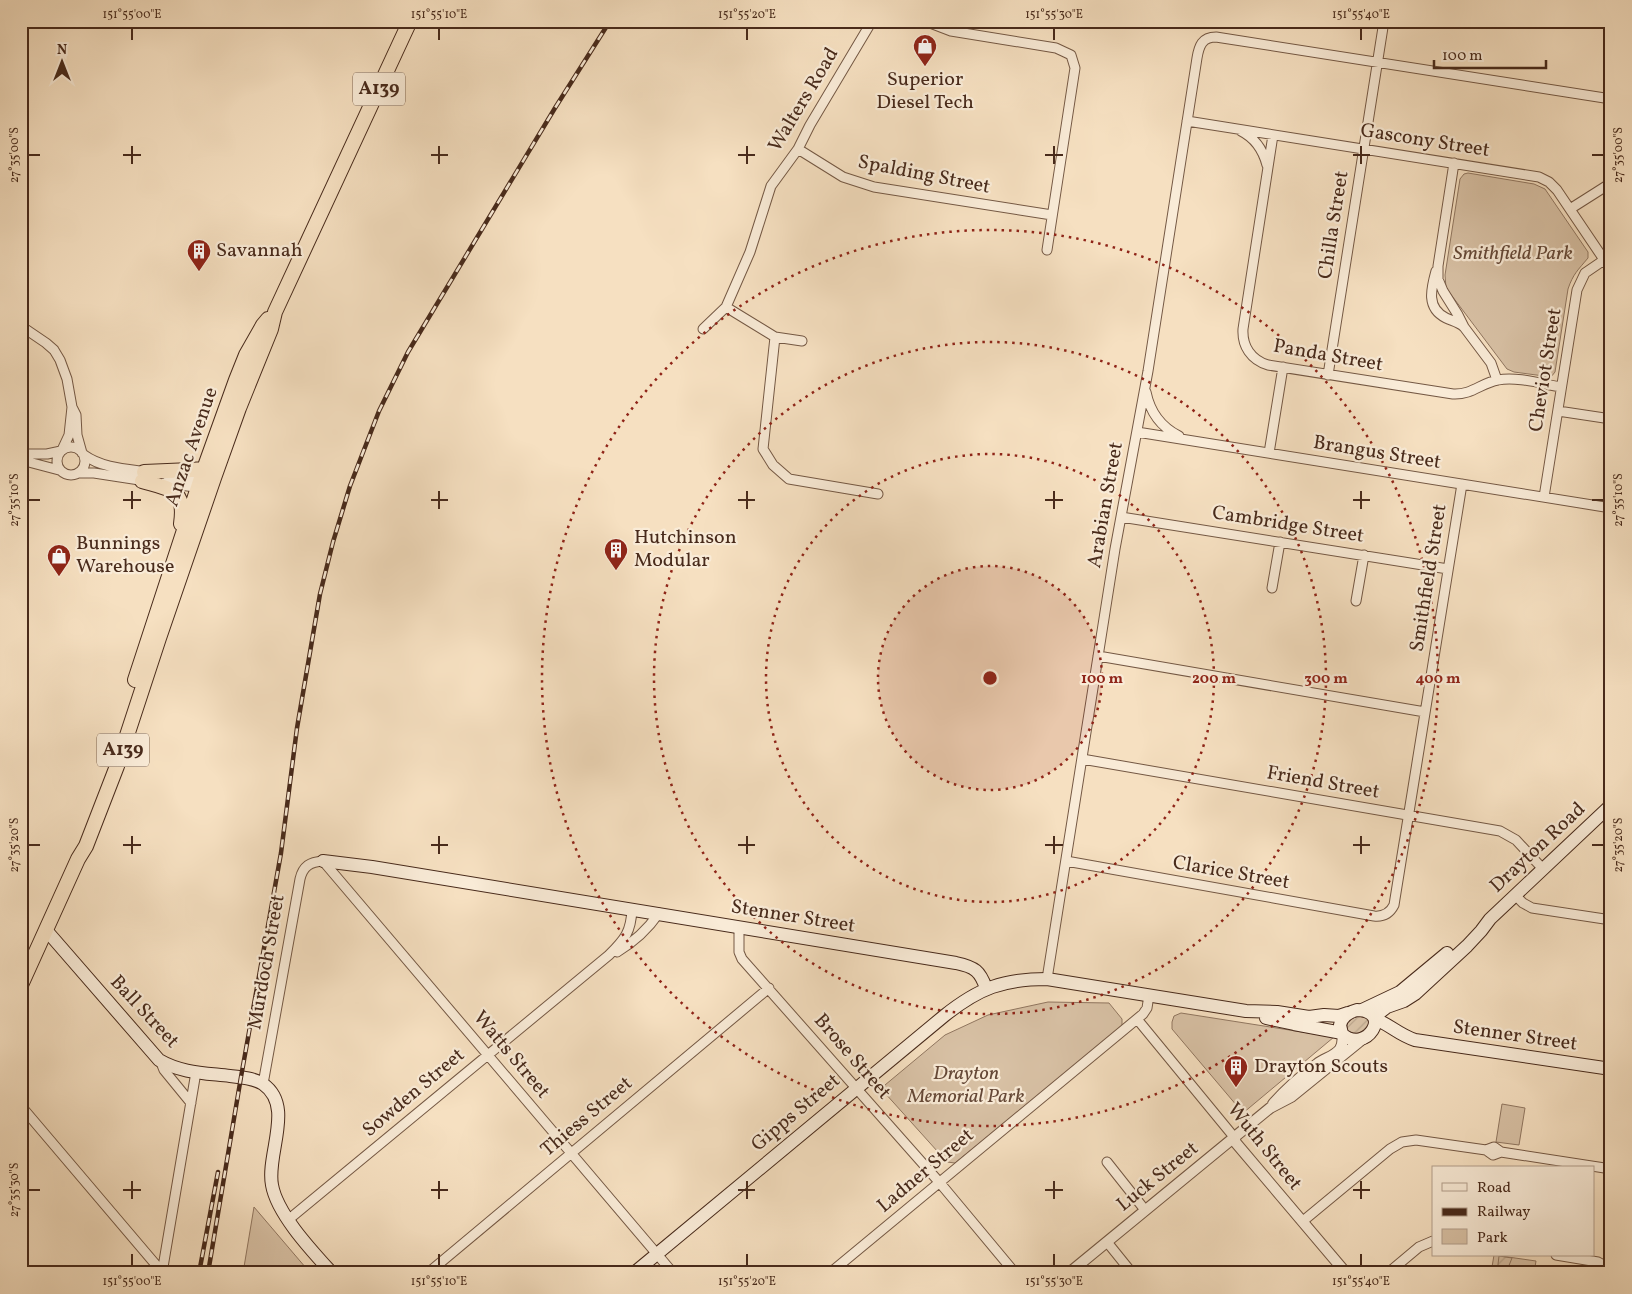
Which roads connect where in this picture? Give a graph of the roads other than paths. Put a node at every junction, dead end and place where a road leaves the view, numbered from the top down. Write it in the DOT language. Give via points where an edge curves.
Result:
graph roads {
  1 [pos="410,21"];
  2 [pos="872,21"];
  3 [pos="926,21"];
  4 [pos="1384,21"];
  5 [pos="1377,63"];
  6 [pos="1611,99"];
  7 [pos="1187,121"];
  8 [pos="1237,129"];
  9 [pos="1273,135"];
  10 [pos="798,149"];
  11 [pos="1364,149"];
  12 [pos="1454,163"];
  13 [pos="1267,173"];
  14 [pos="1611,182"];
  15 [pos="1570,209"];
  16 [pos="1052,215"];
  17 [pos="1048,250"];
  18 [pos="1604,260"];
  19 [pos="1438,266"];
  20 [pos="1611,270"];
  21 [pos="726,307"];
  22 [pos="21,326"];
  23 [pos="1464,327"];
  24 [pos="703,330"];
  25 [pos="775,337"];
  26 [pos="802,341"];
  27 [pos="1283,368"];
  28 [pos="1328,375"];
  29 [pos="1497,380"];
  30 [pos="1146,384"];
  31 [pos="1562,387"];
  32 [pos="72,407"];
  33 [pos="1558,411"];
  34 [pos="1611,419"];
  35 [pos="1137,432"];
  36 [pos="1190,441"];
  37 [pos="62,450"];
  38 [pos="1269,453"];
  39 [pos="21,454"];
  40 [pos="83,454"];
  41 [pos="21,460"];
  42 [pos="59,470"];
  43 [pos="79,473"];
  44 [pos="143,476"];
  45 [pos="206,481"];
  46 [pos="1462,484"];
  47 [pos="878,494"];
  48 [pos="1544,497"];
  49 [pos="1611,508"];
  50 [pos="1121,517"];
  51 [pos="1280,542"];
  52 [pos="179,547"];
  53 [pos="1364,555"];
  54 [pos="1448,569"];
  55 [pos="1272,588"];
  56 [pos="1356,601"];
  57 [pos="1098,656"];
  58 [pos="1426,712"];
  59 [pos="1082,759"];
  60 [pos="1611,805"];
  61 [pos="1408,816"];
  62 [pos="78,860"];
  63 [pos="323,861"];
  64 [pos="1066,861"];
  65 [pos="1543,869"];
  66 [pos="1515,895"];
  67 [pos="632,909"];
  68 [pos="1388,913"];
  69 [pos="659,914"];
  70 [pos="1490,919"];
  71 [pos="1611,920"];
  72 [pos="739,927"];
  73 [pos="46,930"];
  74 [pos="610,955"];
  75 [pos="1047,979"];
  76 [pos="21,985"];
  77 [pos="769,988"];
  78 [pos="986,988"];
  79 [pos="1149,995"];
  80 [pos="1399,1003"];
  81 [pos="1362,1010"];
  82 [pos="1246,1011"];
  83 [pos="1348,1014"];
  84 [pos="1374,1018"];
  85 [pos="1137,1019"];
  86 [pos="1396,1031"];
  87 [pos="1342,1033"];
  88 [pos="1366,1037"];
  89 [pos="1414,1040"];
  90 [pos="488,1054"];
  91 [pos="159,1060"];
  92 [pos="1611,1069"];
  93 [pos="196,1072"];
  94 [pos="263,1084"];
  95 [pos="856,1088"];
  96 [pos="191,1102"];
  97 [pos="21,1106"];
  98 [pos="1270,1108"];
  99 [pos="1234,1137"];
  100 [pos="572,1153"];
  101 [pos="1107,1162"];
  102 [pos="1611,1168"];
  103 [pos="940,1183"];
  104 [pos="1145,1210"];
  105 [pos="288,1220"];
  106 [pos="1302,1221"];
  107 [pos="1432,1241"];
  108 [pos="1106,1242"];
  109 [pos="657,1254"];
  110 [pos="1562,1256"];
  111 [pos="1611,1269"];
  112 [pos="162,1272"];
  113 [pos="332,1273"];
  114 [pos="428,1273"];
  115 [pos="634,1273"];
  116 [pos="673,1273"];
  117 [pos="830,1273"];
  118 [pos="1015,1273"];
  119 [pos="1069,1273"];
  120 [pos="1132,1273"];
  121 [pos="1346,1273"];
  122 [pos="1388,1273"];
  1 -- 45 [label="highway, Anzac Avenue / A139" via="275,312 263,325 246,355"];
  2 -- 10 [label="street, Walters Road"];
  3 -- 16 [label="street" via="951,31 1056,48 1071,55 1075,68"];
  4 -- 5 [label="street, Chilla Street"];
  5 -- 6 [label="street"];
  5 -- 7 [label="street, Arabian Street" via="1209,38 1198,50"];
  5 -- 11 [label="street, Chilla Street"];
  7 -- 8 [label="street, Gascony Street"];
  7 -- 30 [label="street, Arabian Street"];
  8 -- 9 [label="street, Gascony Street"];
  8 -- 13 [label="street" via="1260,147"];
  9 -- 11 [label="street, Gascony Street"];
  9 -- 13 [label="street, Panda Street"];
  10 -- 16 [label="street, Spalding Street" via="843,177 874,187"];
  10 -- 21 [label="street, Walters Road" via="771,186 750,252"];
  11 -- 12 [label="street, Gascony Street"];
  11 -- 28 [label="street, Chilla Street"];
  12 -- 15 [label="street, Gascony Street" via="1539,177 1553,186"];
  12 -- 19 [label="street"];
  13 -- 27 [label="street, Panda Street" via="1243,334 1254,358 1263,364"];
  14 -- 15 [label="street"];
  15 -- 18 [label="street, Gascony Street"];
  16 -- 17 [label="street"];
  18 -- 20 [label="street, Gascony Street"];
  18 -- 31 [label="street, Cheviot Street" via="1588,270 1578,284"];
  19 -- 23 [label="street" via="1440,286"];
  19 -- 23 [label="street" via="1431,288 1432,302 1440,314"];
  21 -- 24 [label="street, Walters Road"];
  21 -- 25 [label="street"];
  22 -- 32 [label="street" via="54,350 67,379"];
  23 -- 29 [label="street" via="1491,363"];
  25 -- 26 [label="street"];
  25 -- 47 [label="street" via="763,449 773,466 789,479"];
  27 -- 28 [label="street, Panda Street"];
  27 -- 38 [label="street"];
  28 -- 29 [label="street, Panda Street" via="1453,394 1468,393"];
  29 -- 31 [label="street, Panda Street"];
  30 -- 35 [label="street, Arabian Street"];
  30 -- 36 [label="street" via="1148,401 1160,422 1170,432"];
  31 -- 33 [label="street, Cheviot Street"];
  32 -- 37 [label="street"];
  32 -- 40 [label="street"];
  33 -- 34 [label="street"];
  33 -- 48 [label="street, Cheviot Street"];
  35 -- 36 [label="street, Brangus Street"];
  35 -- 50 [label="street, Arabian Street"];
  36 -- 38 [label="street, Brangus Street"];
  37 -- 39 [label="street" via="47,454"];
  37 -- 40 [label="street" via="73,447"];
  37 -- 42 [label="street" via="56,460"];
  38 -- 46 [label="street, Brangus Street"];
  40 -- 43 [label="street" via="85,465"];
  40 -- 44 [label="street" via="92,461"];
  41 -- 42 [label="street"];
  42 -- 43 [label="street" via="68,475"];
  43 -- 44 [label="street"];
  44 -- 45 [label="street"];
  44 -- 45 [label="highway" via="191,470"];
  44 -- 52 [label="highway" via="168,488 181,500"];
  45 -- 52 [label="highway, Anzac Avenue / A139"];
  45 -- 62 [label="highway, Anzac Avenue / A139" via="117,766"];
  46 -- 48 [label="street, Brangus Street"];
  46 -- 54 [label="street, Smithfield Street"];
  48 -- 49 [label="street, Brangus Street"];
  50 -- 51 [label="street, Cambridge Street"];
  50 -- 57 [label="street, Arabian Street"];
  51 -- 53 [label="street, Cambridge Street"];
  51 -- 55 [label="street"];
  52 -- 62 [label="highway, Anzac Avenue / A139"];
  53 -- 54 [label="street, Cambridge Street"];
  53 -- 56 [label="street"];
  54 -- 58 [label="street, Smithfield Street"];
  57 -- 58 [label="street"];
  57 -- 59 [label="street, Arabian Street"];
  58 -- 61 [label="street, Smithfield Street"];
  59 -- 61 [label="street, Friend Street"];
  59 -- 64 [label="street, Arabian Street"];
  60 -- 65 [label="main road, Drayton Road"];
  61 -- 65 [label="street, Friend Street" via="1506,833"];
  61 -- 68 [label="street, Smithfield Street" via="1394,905"];
  62 -- 73 [label="highway, Anzac Avenue / A139"];
  63 -- 67 [label="main road, Stenner Street" via="372,866"];
  63 -- 90 [label="street, Watts Street"];
  63 -- 94 [label="street, Murdoch Street" via="310,864 301,873"];
  64 -- 68 [label="street, Clarice Street" via="1374,916"];
  64 -- 75 [label="street, Arabian Street"];
  65 -- 66 [label="main road, Drayton Road"];
  66 -- 70 [label="main road, Drayton Road"];
  66 -- 71 [label="street" via="1532,908"];
  67 -- 69 [label="main road, Stenner Street"];
  67 -- 74 [label="street, Sowden Street" via="629,932"];
  69 -- 72 [label="main road, Stenner Street"];
  69 -- 74 [label="street, Sowden Street" via="642,933"];
  70 -- 80 [label="main road, Drayton Road" via="1467,946 1421,989"];
  70 -- 81 [label="main road, Drayton Road" via="1400,992"];
  72 -- 77 [label="street, Brose Street" via="742,959"];
  72 -- 78 [label="main road, Stenner Street" via="964,965 977,972"];
  73 -- 76 [label="highway, Anzac Avenue / A139"];
  73 -- 91 [label="main road, Ball Street"];
  74 -- 90 [label="street, Sowden Street"];
  75 -- 78 [label="main road" via="1014,981"];
  75 -- 79 [label="main road"];
  77 -- 95 [label="street, Brose Street"];
  77 -- 100 [label="street, Thiess Street"];
  78 -- 95 [label="main road, Gipps Street" via="957,1005"];
  79 -- 82 [label="main road"];
  79 -- 85 [label="street, Ladner Street" via="1147,1008"];
  80 -- 84 [label="main road, Drayton Road" via="1387,1007"];
  80 -- 86 [label="main road" via="1392,1014"];
  81 -- 83 [label="main road"];
  81 -- 84 [label="main road"];
  82 -- 83 [label="main road" via="1309,1017"];
  82 -- 87 [label="main road"];
  83 -- 87 [label="main road" via="1341,1021"];
  84 -- 86 [label="main road, Stenner Street"];
  84 -- 88 [label="main road" via="1374,1029"];
  85 -- 99 [label="street, Wuth Street"];
  85 -- 103 [label="street, Ladner Street"];
  86 -- 89 [label="main road, Stenner Street"];
  87 -- 88 [label="main road" via="1353,1039"];
  87 -- 98 [label="street, Luck Street" via="1342,1044 1337,1052 1306,1072"];
  88 -- 89 [label="main road, Stenner Street" via="1380,1035"];
  88 -- 98 [label="street, Luck Street" via="1291,1097"];
  89 -- 92 [label="main road, Stenner Street"];
  90 -- 100 [label="street, Watts Street"];
  90 -- 105 [label="street, Sowden Street"];
  91 -- 93 [label="main road, Ball Street" via="172,1068"];
  91 -- 96 [label="street"];
  93 -- 94 [label="main road, Ball Street" via="241,1077"];
  93 -- 96 [label="street"];
  94 -- 105 [label="main road" via="277,1104 271,1179 276,1201"];
  95 -- 103 [label="street, Brose Street"];
  95 -- 109 [label="main road, Gipps Street"];
  96 -- 112 [label="street"];
  97 -- 112 [label="street"];
  98 -- 99 [label="street, Luck Street"];
  99 -- 104 [label="street, Luck Street"];
  99 -- 106 [label="street, Wuth Street" via="1236,1144"];
  100 -- 109 [label="street, Watts Street"];
  100 -- 114 [label="street, Thiess Street"];
  101 -- 104 [label="street"];
  102 -- 106 [label="street" via="1501,1152 1493,1154 1486,1150 1422,1140 1402,1142"];
  103 -- 117 [label="street, Ladner Street"];
  103 -- 118 [label="street, Brose Street"];
  104 -- 108 [label="street, Luck Street"];
  105 -- 113 [label="main road"];
  106 -- 121 [label="street, Wuth Street"];
  107 -- 122 [label="street" via="1419,1247"];
  108 -- 119 [label="street, Luck Street"];
  108 -- 120 [label="street"];
  109 -- 115 [label="main road, Gipps Street"];
  109 -- 116 [label="street, Watts Street"];
  110 -- 111 [label="street" via="1598,1262"];
}
